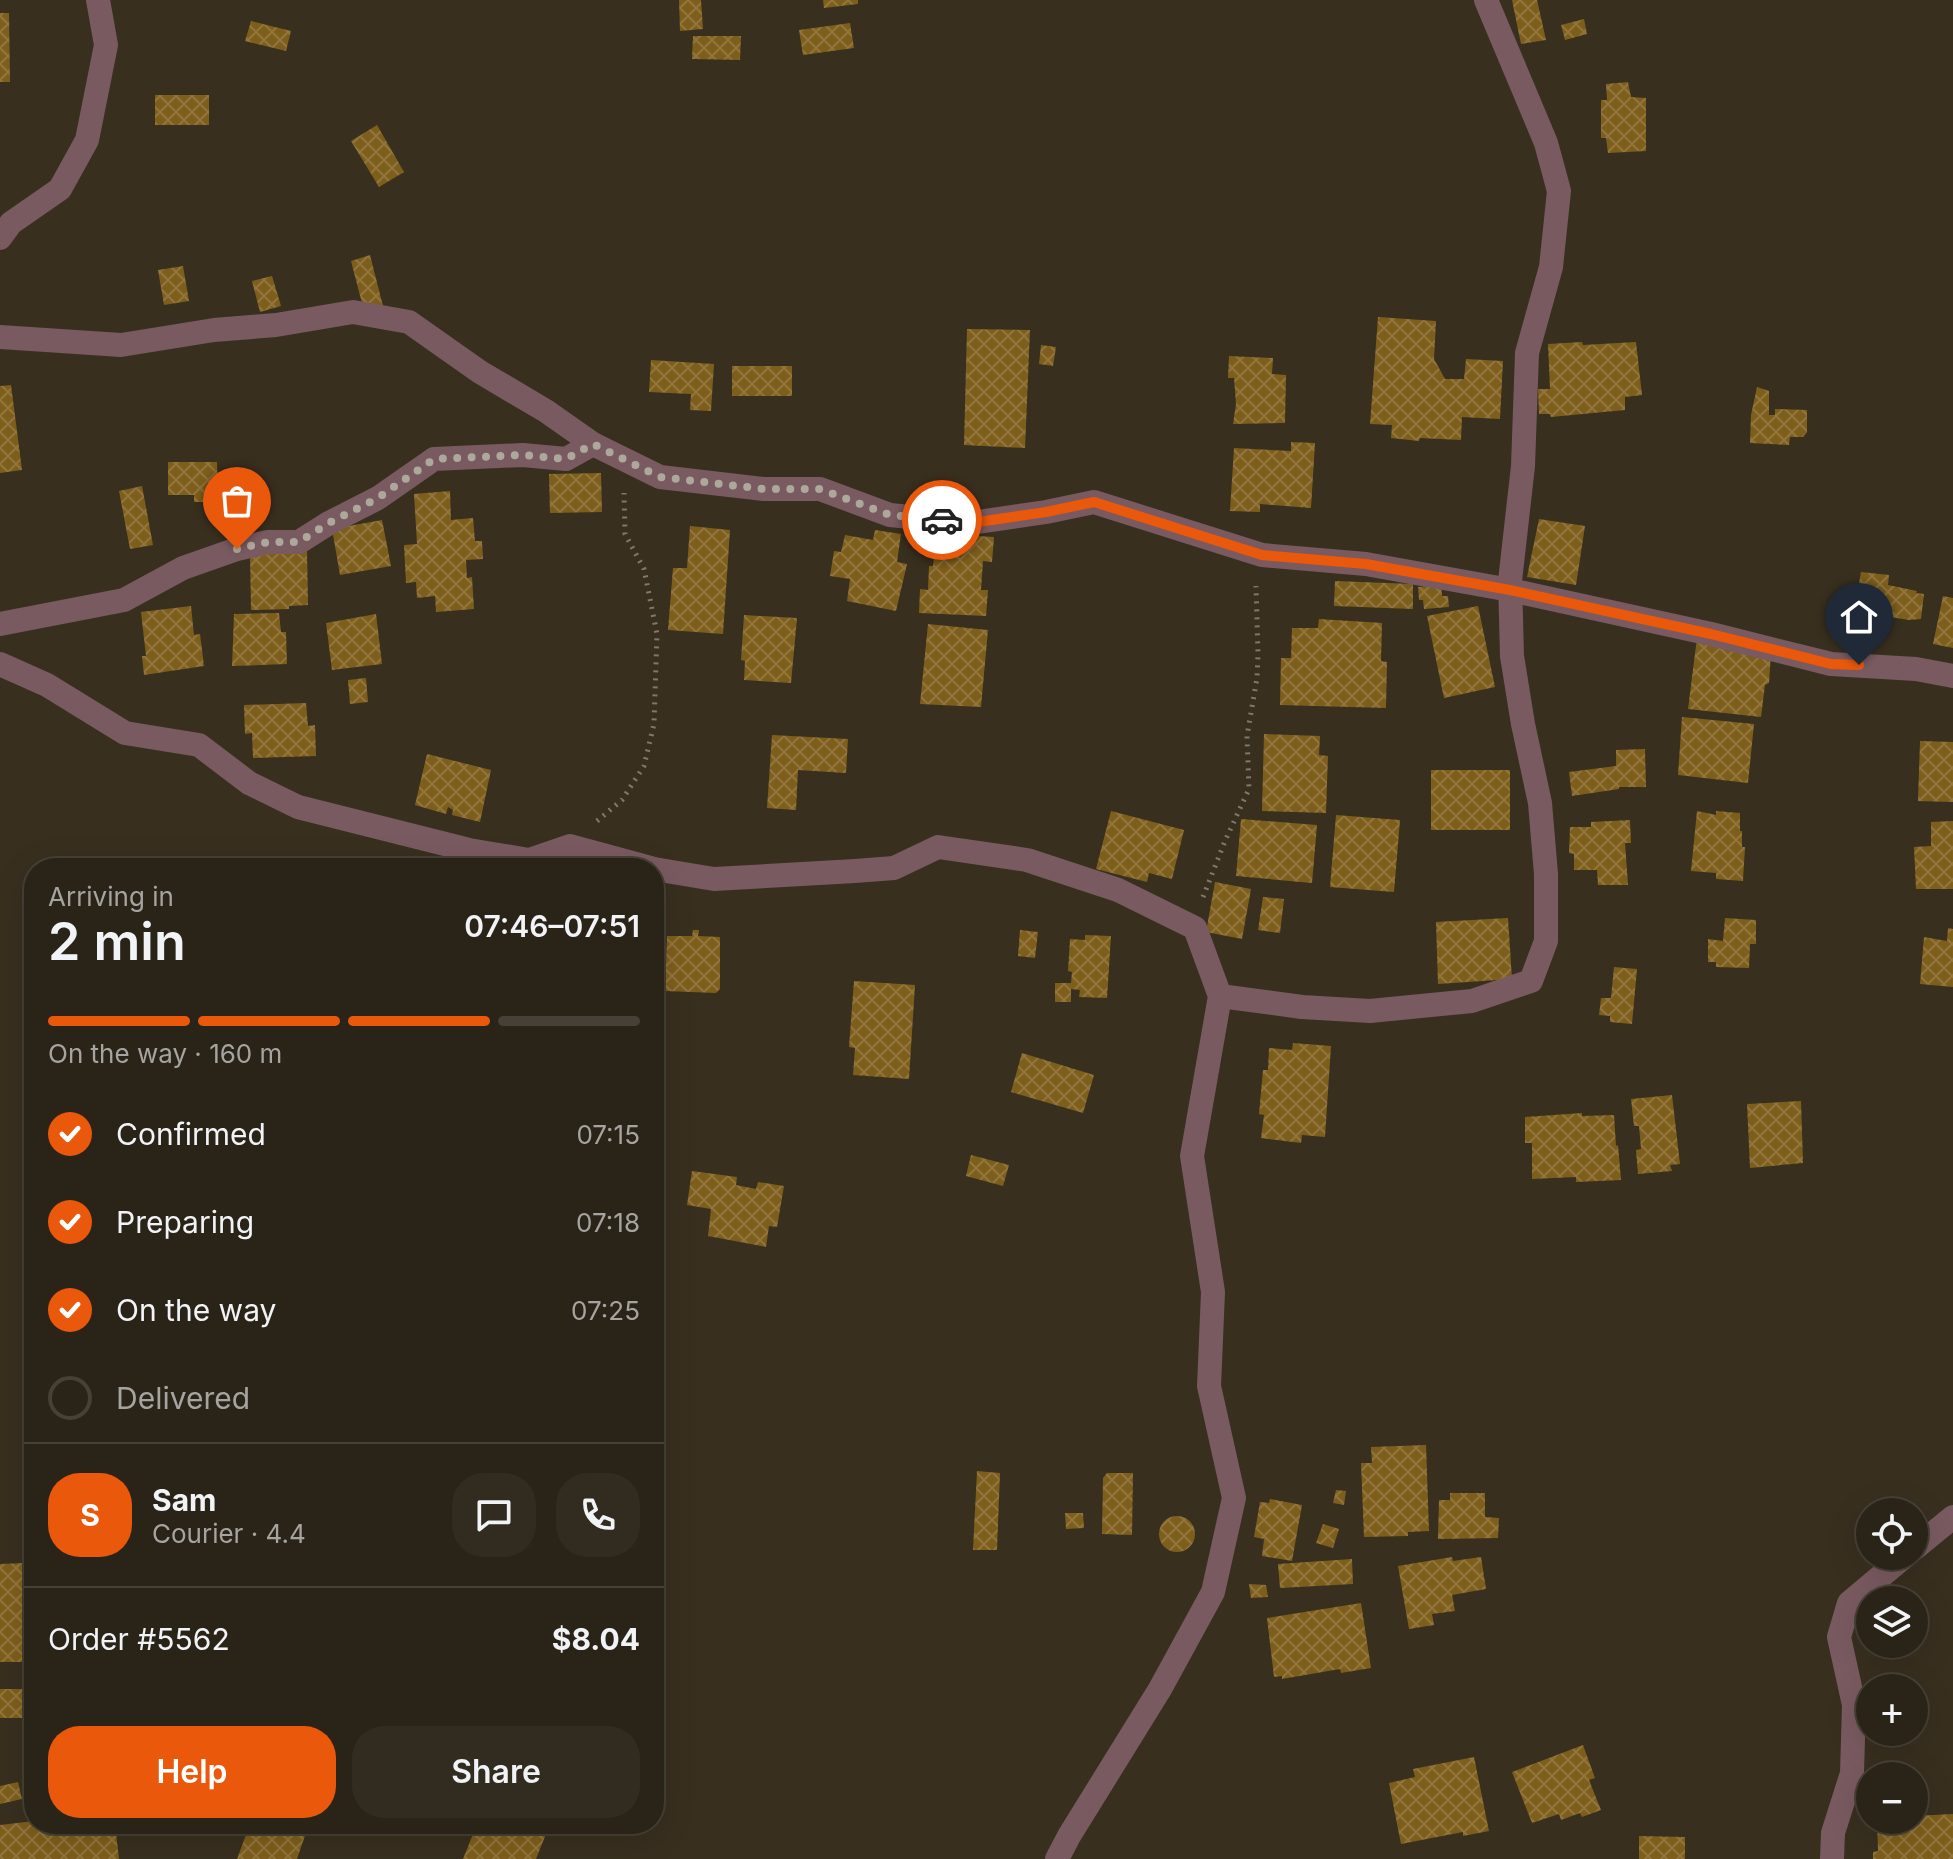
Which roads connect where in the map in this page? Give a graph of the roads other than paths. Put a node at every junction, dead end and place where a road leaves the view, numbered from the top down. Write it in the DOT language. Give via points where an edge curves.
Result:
graph roads {
  1 [pos="98,0"];
  2 [pos="1486,0"];
  3 [pos="0,238"];
  4 [pos="0,337"];
  5 [pos="593,444"];
  6 [pos="1510,590"];
  7 [pos="0,624"];
  8 [pos="0,664"];
  9 [pos="1953,676"];
  10 [pos="517,858"];
  11 [pos="535,858"];
  12 [pos="615,858"];
  13 [pos="664,870"];
  14 [pos="1220,996"];
  15 [pos="1953,1517"];
  16 [pos="1928,1538"];
  17 [pos="1888,1570"];
  18 [pos="1057,1859"];
  19 [pos="1832,1859"];
  1 -- 3 [label="street" via="106,45 87,140 60,189 11,223"];
  2 -- 6 [label="street" via="1546,143 1559,191 1551,267 1527,353 1523,466"];
  4 -- 5 [label="street" via="121,345 353,312 409,322"];
  5 -- 6 [label="street" via="660,477 764,489 820,489 890,515 971,523 1094,502 1257,553 1366,564"];
  5 -- 7 [label="street" via="566,459 434,459 299,542 237,549 183,568 124,600"];
  6 -- 9 [label="street" via="1831,664"];
  6 -- 14 [label="street" via="1512,656 1540,803 1546,874 1546,941 1531,981 1472,1001 1370,1011"];
  8 -- 10 [label="street" via="47,685 125,733 199,745 249,783 298,807"];
  11 -- 12 [label="street" via="570,846"];
  13 -- 14 [label="street" via="714,879 894,868 938,847 1027,860 1118,890 1195,928"];
  14 -- 18 [label="street" via="1192,1156 1213,1292 1209,1386 1234,1498 1213,1592"];
  15 -- 16 [label="street"];
  17 -- 19 [label="street" via="1849,1603 1839,1637 1854,1705 1852,1773 1833,1833"];
}
